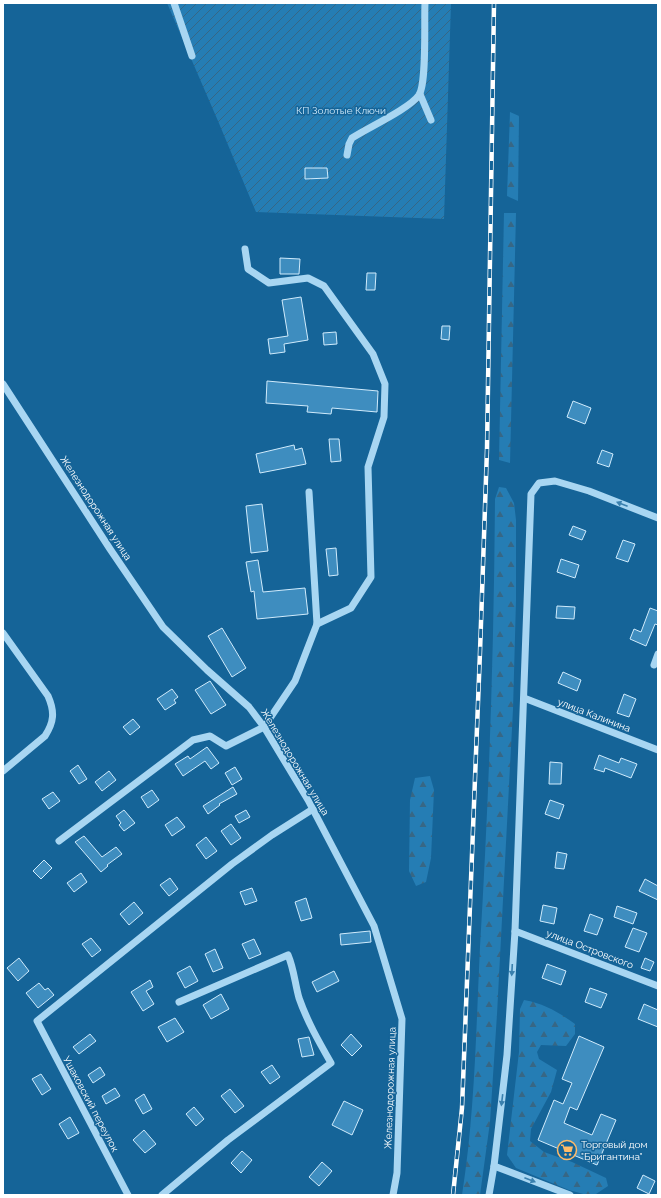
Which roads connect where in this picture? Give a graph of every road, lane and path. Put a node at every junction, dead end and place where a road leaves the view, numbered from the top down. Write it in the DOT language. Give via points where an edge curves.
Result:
graph roads {
  1 [pos="174,3"];
  2 [pos="424,3"];
  3 [pos="192,56"];
  4 [pos="420,94"];
  5 [pos="431,120"];
  6 [pos="347,155"];
  7 [pos="245,249"];
  8 [pos="3,384"];
  9 [pos="310,492"];
  10 [pos="658,518"];
  11 [pos="317,624"];
  12 [pos="3,634"];
  13 [pos="658,654"];
  14 [pos="654,665"];
  15 [pos="524,698"];
  16 [pos="264,727"];
  17 [pos="658,750"];
  18 [pos="3,771"];
  19 [pos="313,810"];
  20 [pos="59,841"];
  21 [pos="515,931"];
  22 [pos="658,986"];
  23 [pos="179,1002"];
  24 [pos="494,1166"];
  25 [pos="128,1195"];
  26 [pos="162,1195"];
  27 [pos="393,1195"];
  28 [pos="488,1195"];
  29 [pos="570,1195"];
  1 -- 3 [label="street"];
  2 -- 4 [label="street" via="424,80"];
  4 -- 5 [label="street"];
  4 -- 6 [label="street" via="399,111 352,138"];
  7 -- 11 [label="street" via="248,269 270,283 308,278 324,286 373,354 385,384 384,417 368,467 371,577 351,608"];
  8 -- 16 [label="street, Железнодорожная улица" via="163,627 206,670 249,707"];
  9 -- 11 [label="street"];
  10 -- 15 [label="street, one-way" via="589,491 555,481 539,483 532,494"];
  11 -- 16 [label="street" via="295,681"];
  12 -- 18 [label="street" via="48,696 53,715 45,736"];
  13 -- 14 [label="street"];
  15 -- 17 [label="street, улица Калинина"];
  15 -- 21 [label="street"];
  16 -- 19 [label="street, Железнодорожная улица"];
  16 -- 20 [label="street" via="226,746 210,736 193,740"];
  19 -- 25 [label="street, Ушаковский переулок" via="232,864 37,1021"];
  19 -- 27 [label="street, Железнодорожная улица" via="374,926 402,1019 397,1173"];
  21 -- 22 [label="street, улица Островского"];
  21 -- 24 [label="street, one-way" via="508,1055"];
  23 -- 26 [label="street" via="288,955 299,998 311,1027 331,1063 228,1140"];
  24 -- 28 [label="street"];
  24 -- 29 [label="street, one-way"];
}
